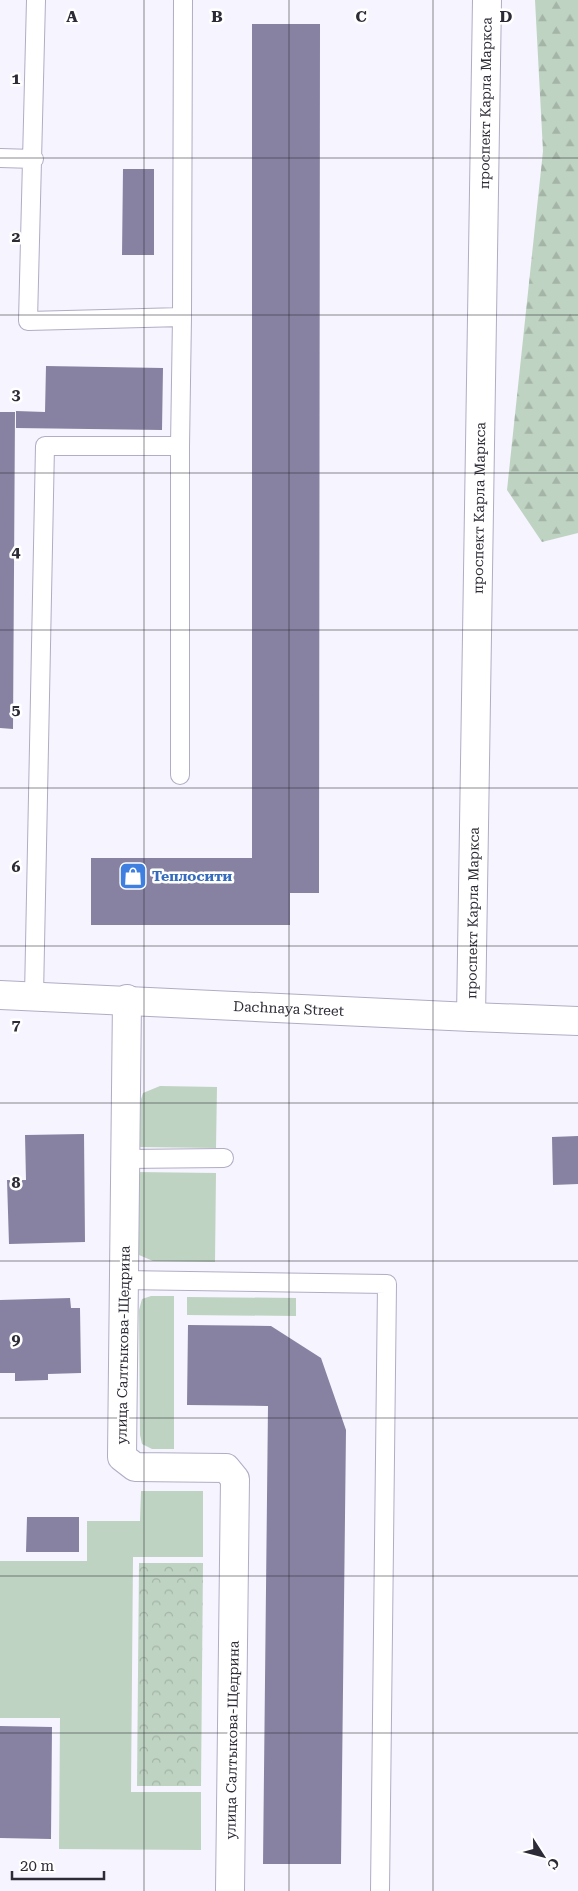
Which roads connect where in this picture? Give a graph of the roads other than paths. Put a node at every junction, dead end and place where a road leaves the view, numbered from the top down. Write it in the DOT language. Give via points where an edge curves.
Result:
graph roads {
  1 [pos="36,0"];
  2 [pos="183,0"];
  3 [pos="487,0"];
  4 [pos="0,158"];
  5 [pos="34,158"];
  6 [pos="182,317"];
  7 [pos="180,446"];
  8 [pos="180,775"];
  9 [pos="0,994"];
  10 [pos="34,996"];
  11 [pos="127,1000"];
  12 [pos="471,1017"];
  13 [pos="578,1021"];
  14 [pos="224,1158"];
  15 [pos="125,1159"];
  16 [pos="123,1280"];
  17 [pos="230,1891"];
  18 [pos="380,1891"];
  1 -- 5 [label="lane"];
  2 -- 6 [label="lane"];
  3 -- 12 [label="street, проспект Карла Маркса"];
  4 -- 5 [label="lane"];
  5 -- 6 [label="lane" via="28,321"];
  6 -- 7 [label="lane"];
  7 -- 8 [label="lane"];
  7 -- 10 [label="lane" via="45,446"];
  9 -- 10 [label="street, Dachnaya Street"];
  10 -- 11 [label="street, Dachnaya Street"];
  11 -- 12 [label="street, Dachnaya Street"];
  11 -- 15 [label="street, улица Салтыкова-Щедрина"];
  12 -- 13 [label="street, Dachnaya Street"];
  14 -- 15 [label="lane"];
  15 -- 16 [label="street, улица Салтыкова-Щедрина"];
  16 -- 17 [label="street, улица Салтыкова-Щедрина" via="122,1457 135,1468 226,1468 234,1478"];
  16 -- 18 [label="lane" via="388,1284"];
}
